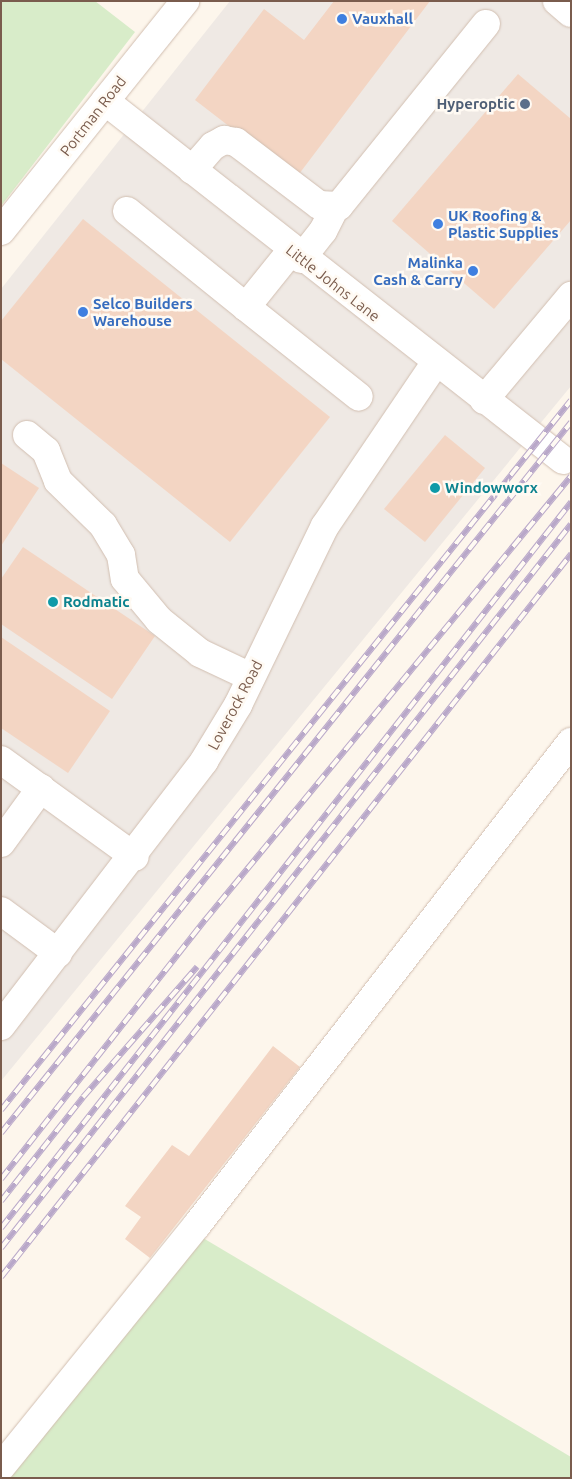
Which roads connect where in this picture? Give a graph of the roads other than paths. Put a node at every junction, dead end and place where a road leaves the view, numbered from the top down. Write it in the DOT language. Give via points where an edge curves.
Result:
graph roads {
  1 [pos="185,1"];
  2 [pos="557,1"];
  3 [pos="571,13"];
  4 [pos="486,24"];
  5 [pos="105,101"];
  6 [pos="192,170"];
  7 [pos="335,207"];
  8 [pos="127,211"];
  9 [pos="1,231"];
  10 [pos="296,255"];
  11 [pos="571,296"];
  12 [pos="246,307"];
  13 [pos="436,362"];
  14 [pos="359,397"];
  15 [pos="484,400"];
  16 [pos="27,435"];
  17 [pos="563,460"];
  18 [pos="251,677"];
  19 [pos="571,742"];
  20 [pos="1,760"];
  21 [pos="42,788"];
  22 [pos="1,843"];
  23 [pos="135,857"];
  24 [pos="1,911"];
  25 [pos="58,953"];
  26 [pos="1,1026"];
  27 [pos="1,1467"];
  1 -- 5 [label="street, Portman Road"];
  2 -- 3 [label="street"];
  4 -- 7 [label="street" via="350,196"];
  5 -- 6 [label="street, Little Johns Lane"];
  5 -- 9 [label="street, Portman Road"];
  6 -- 7 [label="street" via="213,146 224,140 236,142 319,205"];
  6 -- 10 [label="street, Little Johns Lane"];
  7 -- 10 [label="street" via="323,231"];
  8 -- 12 [label="street"];
  10 -- 12 [label="street"];
  10 -- 13 [label="street, Little Johns Lane"];
  11 -- 15 [label="street"];
  12 -- 14 [label="street"];
  13 -- 15 [label="street, Little Johns Lane"];
  13 -- 18 [label="street, Loverock Road" via="326,526"];
  15 -- 17 [label="street, Little Johns Lane"];
  16 -- 18 [label="street" via="46,451 58,481 103,525 121,555 125,579 159,620 200,653"];
  18 -- 23 [label="street, Loverock Road" via="204,760"];
  19 -- 27 [label="street" via="203,1217"];
  20 -- 21 [label="street"];
  21 -- 22 [label="street"];
  21 -- 23 [label="street"];
  23 -- 25 [label="street, Loverock Road"];
  24 -- 25 [label="street"];
  25 -- 26 [label="street, Loverock Road"];
}
